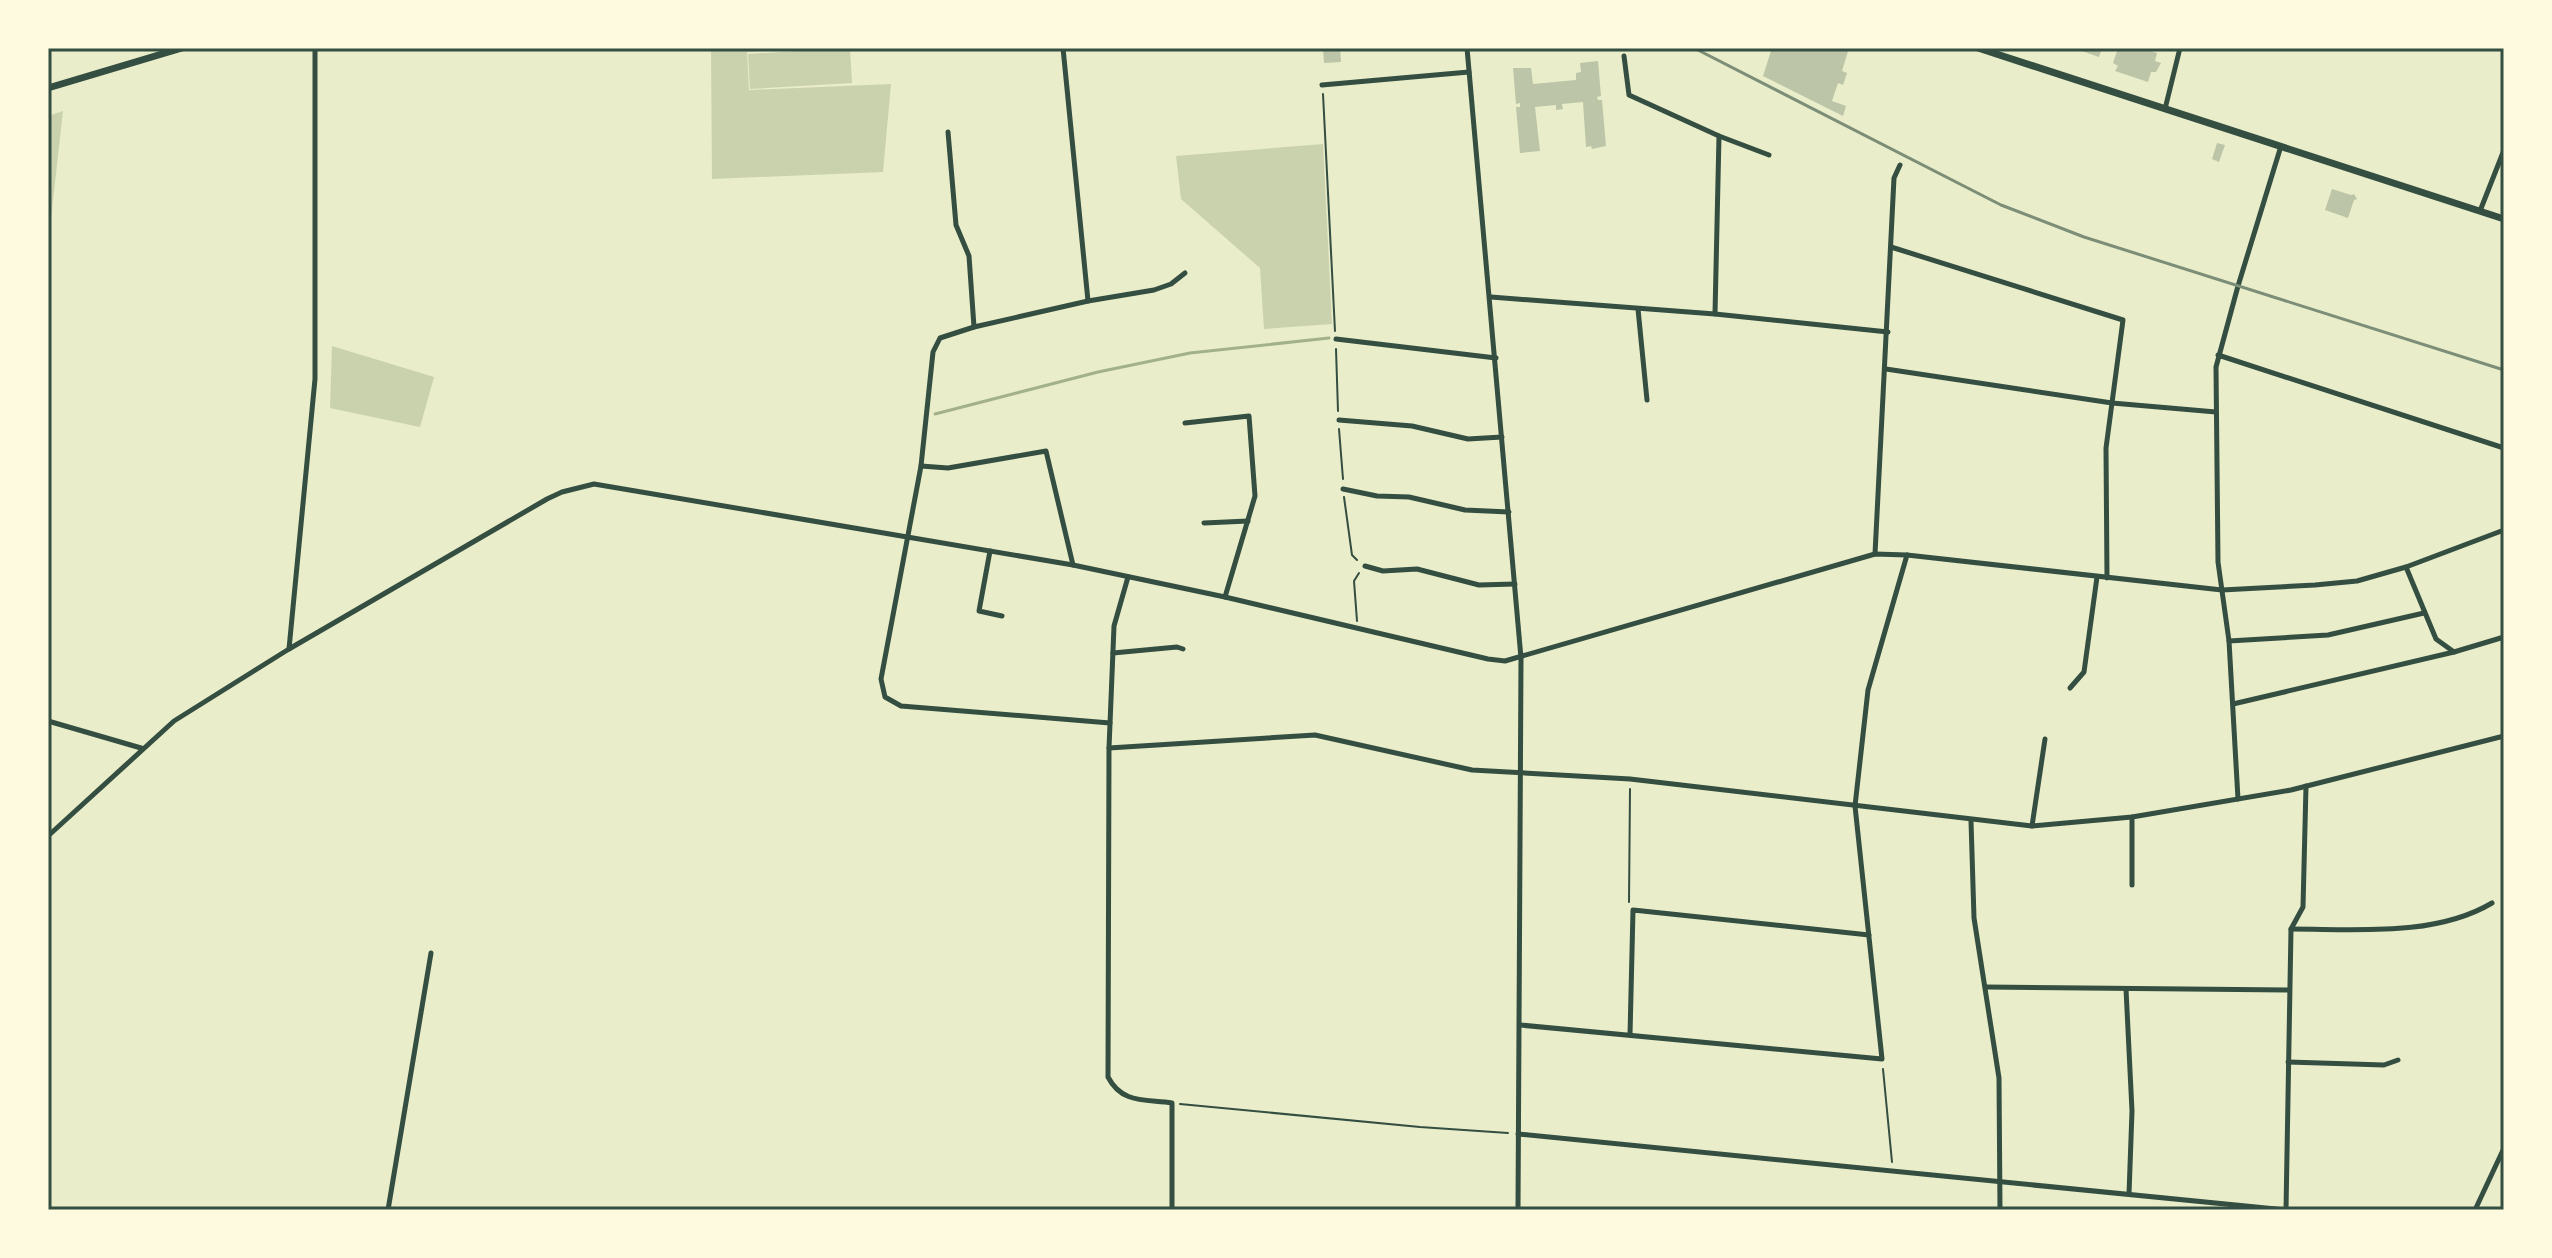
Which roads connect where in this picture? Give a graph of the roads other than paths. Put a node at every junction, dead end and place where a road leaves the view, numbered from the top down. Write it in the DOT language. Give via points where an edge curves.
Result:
graph roads {
  1 [pos="182,48"];
  2 [pos="315,48"];
  3 [pos="912,48"];
  4 [pos="922,48"];
  5 [pos="1063,48"];
  6 [pos="1467,48"];
  7 [pos="1978,48"];
  8 [pos="2180,48"];
  9 [pos="1624,56"];
  10 [pos="1469,72"];
  11 [pos="1322,85"];
  12 [pos="48,88"];
  13 [pos="2165,109"];
  14 [pos="948,132"];
  15 [pos="1719,136"];
  16 [pos="2281,146"];
  17 [pos="2504,150"];
  18 [pos="1769,155"];
  19 [pos="1900,165"];
  20 [pos="2479,212"];
  21 [pos="2504,219"];
  22 [pos="1891,247"];
  23 [pos="1185,273"];
  24 [pos="1491,297"];
  25 [pos="1088,301"];
  26 [pos="1638,309"];
  27 [pos="1715,314"];
  28 [pos="974,327"];
  29 [pos="1888,332"];
  30 [pos="1336,339"];
  31 [pos="2218,355"];
  32 [pos="1496,358"];
  33 [pos="1886,369"];
  34 [pos="1647,400"];
  35 [pos="2112,403"];
  36 [pos="2216,412"];
  37 [pos="1339,420"];
  38 [pos="1185,423"];
  39 [pos="1502,437"];
  40 [pos="2504,448"];
  41 [pos="921,466"];
  42 [pos="1343,489"];
  43 [pos="1509,512"];
  44 [pos="1248,521"];
  45 [pos="1204,523"];
  46 [pos="2504,530"];
  47 [pos="906,537"];
  48 [pos="990,551"];
  49 [pos="1875,554"];
  50 [pos="1907,555"];
  51 [pos="1073,565"];
  52 [pos="1365,566"];
  53 [pos="2406,567"];
  54 [pos="1128,577"];
  55 [pos="2097,577"];
  56 [pos="2107,578"];
  57 [pos="1515,584"];
  58 [pos="2222,590"];
  59 [pos="1225,597"];
  60 [pos="2424,613"];
  61 [pos="1002,616"];
  62 [pos="2504,637"];
  63 [pos="2229,641"];
  64 [pos="289,649"];
  65 [pos="1183,649"];
  66 [pos="2454,652"];
  67 [pos="1113,653"];
  68 [pos="1521,658"];
  69 [pos="2070,688"];
  70 [pos="2233,704"];
  71 [pos="48,721"];
  72 [pos="1110,723"];
  73 [pos="2504,736"];
  74 [pos="2045,739"];
  75 [pos="1109,748"];
  76 [pos="142,749"];
  77 [pos="1522,773"];
  78 [pos="2306,786"];
  79 [pos="2238,799"];
  80 [pos="1855,806"];
  81 [pos="2132,817"];
  82 [pos="1971,821"];
  83 [pos="2032,826"];
  84 [pos="48,836"];
  85 [pos="2132,885"];
  86 [pos="2492,903"];
  87 [pos="2291,929"];
  88 [pos="1869,935"];
  89 [pos="431,953"];
  90 [pos="1986,987"];
  91 [pos="2126,989"];
  92 [pos="2289,990"];
  93 [pos="1520,1025"];
  94 [pos="1630,1035"];
  95 [pos="2398,1060"];
  96 [pos="2288,1062"];
  97 [pos="1518,1134"];
  98 [pos="2504,1148"];
  99 [pos="2000,1181"];
  100 [pos="2129,1194"];
  101 [pos="388,1210"];
  102 [pos="1172,1210"];
  103 [pos="1518,1210"];
  104 [pos="2000,1210"];
  105 [pos="2286,1210"];
  106 [pos="2475,1210"];
  1 -- 12 [label="main road"];
  2 -- 64 [label="street" via="315,379"];
  3 -- 4 [label="lane"];
  5 -- 25 [label="street"];
  6 -- 10 [label="street"];
  7 -- 13 [label="main road"];
  8 -- 13 [label="street"];
  9 -- 15 [label="street" via="1629,95"];
  10 -- 11 [label="street"];
  10 -- 24 [label="street"];
  13 -- 16 [label="main road"];
  14 -- 28 [label="street" via="956,225 969,256"];
  15 -- 18 [label="street"];
  15 -- 27 [label="street"];
  16 -- 20 [label="main road"];
  16 -- 31 [label="street"];
  17 -- 20 [label="street"];
  19 -- 22 [label="street" via="1894,178"];
  20 -- 21 [label="main road"];
  22 -- 29 [label="street"];
  22 -- 35 [label="street" via="2123,320"];
  23 -- 25 [label="street" via="1154,290"];
  24 -- 26 [label="street"];
  24 -- 32 [label="street"];
  25 -- 28 [label="street"];
  26 -- 27 [label="street"];
  26 -- 34 [label="street"];
  27 -- 29 [label="street"];
  28 -- 41 [label="street" via="940,338 933,352"];
  29 -- 33 [label="street"];
  30 -- 32 [label="street"];
  31 -- 36 [label="street"];
  31 -- 40 [label="street"];
  32 -- 39 [label="street"];
  33 -- 35 [label="street"];
  33 -- 49 [label="street"];
  35 -- 36 [label="street"];
  35 -- 56 [label="street" via="2106,448"];
  36 -- 58 [label="street"];
  37 -- 39 [label="street" via="1412,426 1468,439"];
  38 -- 44 [label="street" via="1249,416 1255,496"];
  39 -- 43 [label="street"];
  41 -- 47 [label="street"];
  41 -- 51 [label="street" via="948,468 1046,451"];
  42 -- 43 [label="street" via="1465,510"];
  43 -- 57 [label="street"];
  44 -- 45 [label="street"];
  44 -- 59 [label="street"];
  46 -- 53 [label="street"];
  47 -- 48 [label="street"];
  47 -- 64 [label="street" via="594,484 547,499"];
  47 -- 72 [label="street" via="881,679 885,697 901,706"];
  48 -- 51 [label="street"];
  48 -- 61 [label="street" via="979,611"];
  49 -- 50 [label="street"];
  49 -- 68 [label="street"];
  50 -- 55 [label="street"];
  50 -- 80 [label="street" via="1868,690"];
  51 -- 54 [label="street"];
  52 -- 57 [label="street" via="1417,569 1479,585"];
  53 -- 58 [label="street" via="2357,581"];
  53 -- 60 [label="street"];
  54 -- 59 [label="street"];
  54 -- 67 [label="street" via="1114,626"];
  55 -- 56 [label="street"];
  55 -- 69 [label="street" via="2084,672"];
  56 -- 58 [label="street"];
  57 -- 68 [label="street"];
  58 -- 63 [label="street"];
  59 -- 68 [label="street" via="1488,659"];
  60 -- 63 [label="street" via="2328,635"];
  60 -- 66 [label="street" via="2436,639"];
  62 -- 66 [label="street"];
  63 -- 70 [label="street"];
  64 -- 76 [label="street" via="174,721"];
  65 -- 67 [label="street"];
  66 -- 70 [label="street"];
  67 -- 72 [label="street"];
  68 -- 77 [label="street"];
  70 -- 79 [label="street"];
  71 -- 76 [label="street"];
  72 -- 75 [label="street"];
  73 -- 78 [label="street"];
  74 -- 83 [label="street"];
  75 -- 77 [label="street" via="1315,735 1472,770"];
  75 -- 102 [label="street" via="1108,1077 1125,1097 1172,1103"];
  76 -- 84 [label="street"];
  77 -- 80 [label="street" via="1630,779"];
  77 -- 93 [label="street"];
  78 -- 79 [label="street"];
  78 -- 87 [label="street" via="2303,907"];
  79 -- 81 [label="street"];
  80 -- 82 [label="street"];
  80 -- 88 [label="street"];
  81 -- 83 [label="street"];
  81 -- 85 [label="street"];
  82 -- 83 [label="street"];
  82 -- 90 [label="street" via="1974,918"];
  86 -- 87 [label="street" via="2472,915 2396,930"];
  87 -- 92 [label="street"];
  88 -- 94 [label="street" via="1633,910"];
  88 -- 94 [label="street" via="1882,1059"];
  89 -- 101 [label="street"];
  90 -- 91 [label="street"];
  90 -- 99 [label="street" via="1999,1078"];
  91 -- 92 [label="street"];
  91 -- 100 [label="street" via="2132,1111"];
  92 -- 96 [label="street"];
  93 -- 94 [label="street"];
  93 -- 97 [label="street"];
  95 -- 96 [label="street" via="2384,1065"];
  96 -- 105 [label="street"];
  97 -- 99 [label="street"];
  97 -- 103 [label="street"];
  98 -- 106 [label="street"];
  99 -- 100 [label="street"];
  99 -- 104 [label="street"];
  100 -- 105 [label="street"];
}
